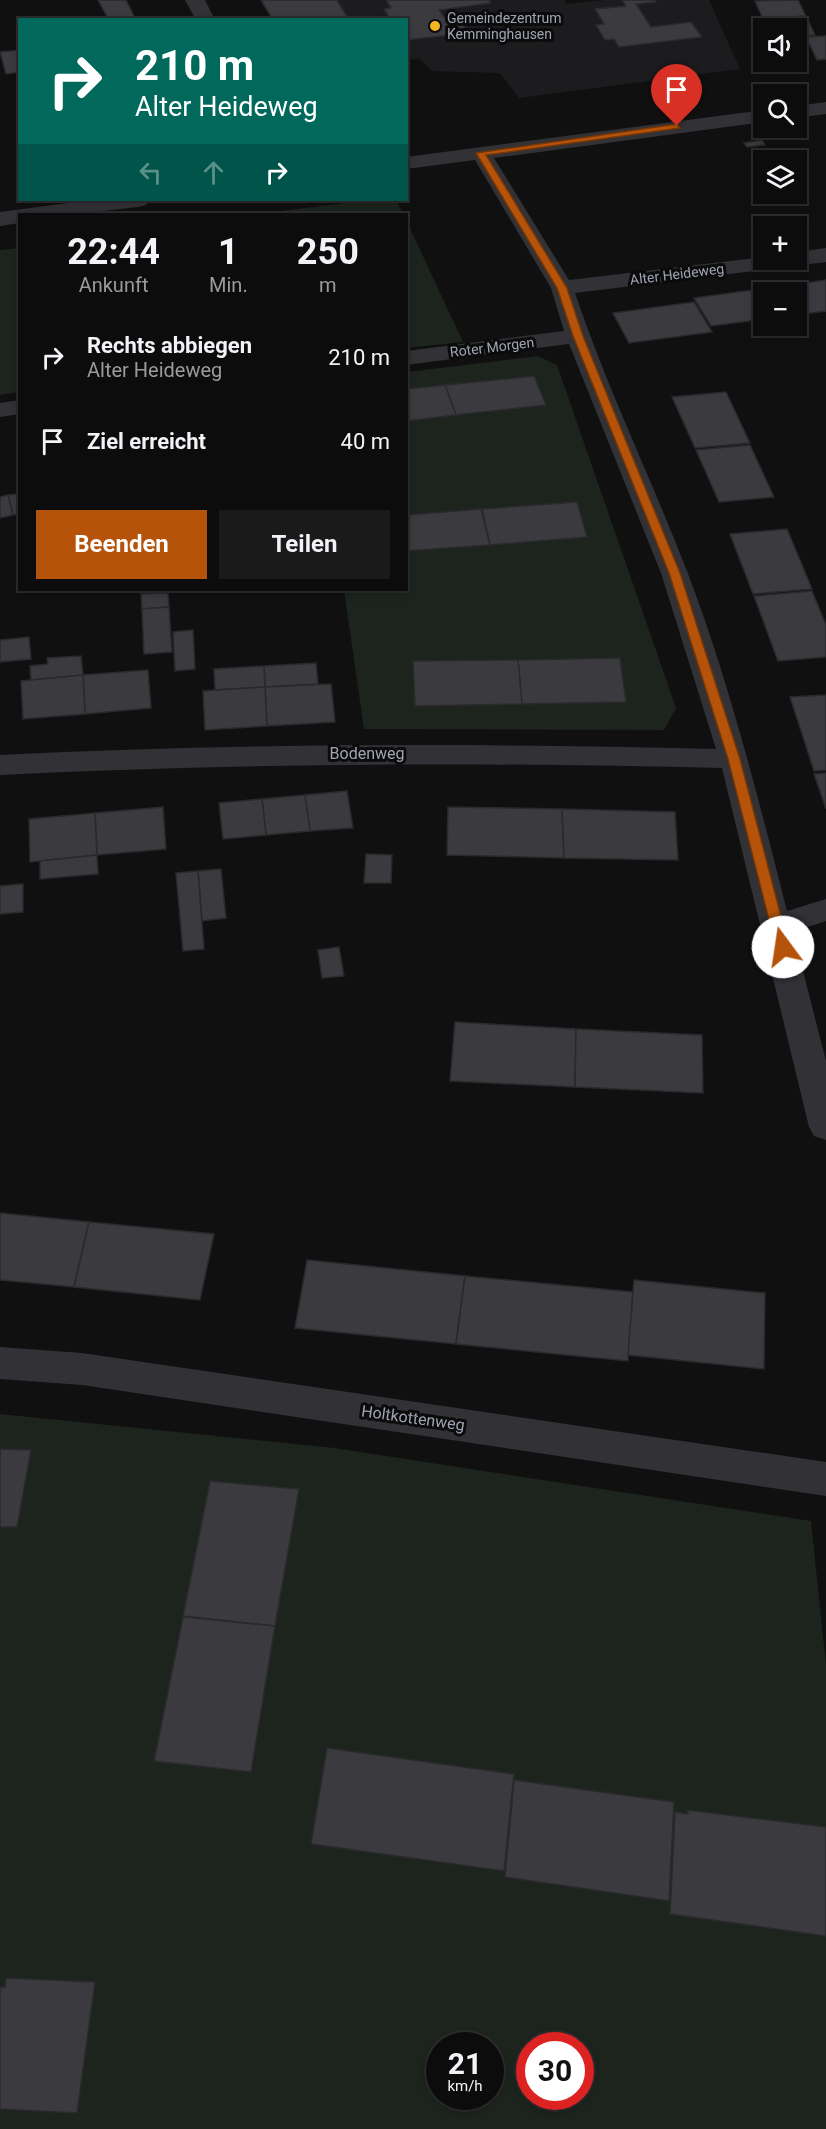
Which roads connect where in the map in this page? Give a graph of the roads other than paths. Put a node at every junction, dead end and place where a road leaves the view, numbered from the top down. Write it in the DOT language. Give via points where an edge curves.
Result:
graph roads {
  1 [pos="195,0"];
  2 [pos="205,18"];
  3 [pos="826,108"];
  4 [pos="807,111"];
  5 [pos="753,117"];
  6 [pos="481,153"];
  7 [pos="408,163"];
  8 [pos="130,201"];
  9 [pos="37,213"];
  10 [pos="18,216"];
  11 [pos="0,219"];
  12 [pos="826,255"];
  13 [pos="807,258"];
  14 [pos="753,265"];
  15 [pos="562,288"];
  16 [pos="578,336"];
  17 [pos="408,358"];
  18 [pos="18,407"];
  19 [pos="0,410"];
  20 [pos="734,759"];
  21 [pos="0,765"];
  22 [pos="826,910"];
  23 [pos="777,925"];
  24 [pos="826,1127"];
  25 [pos="0,1363"];
  26 [pos="826,1479"];
  1 -- 2 [label="street"];
  3 -- 4 [label="street"];
  5 -- 6 [label="street"];
  6 -- 7 [label="street"];
  6 -- 15 [label="street"];
  8 -- 9 [label="street"];
  10 -- 11 [label="street"];
  12 -- 13 [label="street"];
  14 -- 15 [label="street, Alter Heideweg"];
  15 -- 16 [label="street"];
  16 -- 17 [label="street, Roter Morgen"];
  16 -- 20 [label="street" via="674,573"];
  18 -- 19 [label="street"];
  20 -- 21 [label="street, Bodenweg" via="477,753 240,754"];
  20 -- 23 [label="street"];
  22 -- 23 [label="street"];
  23 -- 24 [label="street"];
  25 -- 26 [label="street, Holtkottenweg" via="82,1369"];
}
